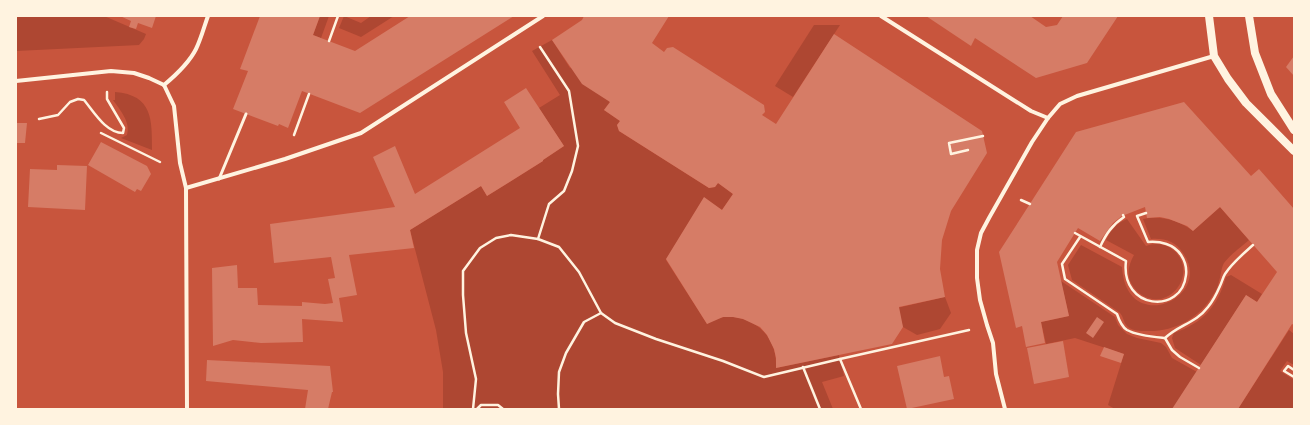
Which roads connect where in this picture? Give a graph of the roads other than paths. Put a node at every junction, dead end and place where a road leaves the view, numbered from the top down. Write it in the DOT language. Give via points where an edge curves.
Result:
graph roads {
  1 [pos="208,16"];
  2 [pos="543,16"];
  3 [pos="881,16"];
  4 [pos="1209,16"];
  5 [pos="1249,16"];
  6 [pos="1214,56"];
  7 [pos="16,81"];
  8 [pos="164,85"];
  9 [pos="246,114"];
  10 [pos="1048,118"];
  11 [pos="1294,130"];
  12 [pos="1294,151"];
  13 [pos="219,179"];
  14 [pos="186,188"];
  15 [pos="187,409"];
  16 [pos="1005,409"];
  1 -- 8 [label="street" via="196,50 187,63"];
  2 -- 13 [label="street" via="361,133"];
  3 -- 10 [label="street" via="1031,111"];
  4 -- 6 [label="main road"];
  5 -- 11 [label="main road" via="1255,53 1268,87"];
  6 -- 10 [label="street" via="1077,96 1060,104"];
  6 -- 12 [label="main road" via="1246,103"];
  7 -- 8 [label="street" via="111,71 134,73"];
  8 -- 14 [label="street" via="174,106 180,162"];
  9 -- 13 [label="lane"];
  10 -- 16 [label="street" via="989,218 981,233 977,250 980,300 993,343 996,374"];
  13 -- 14 [label="street"];
  14 -- 15 [label="street"];
}
